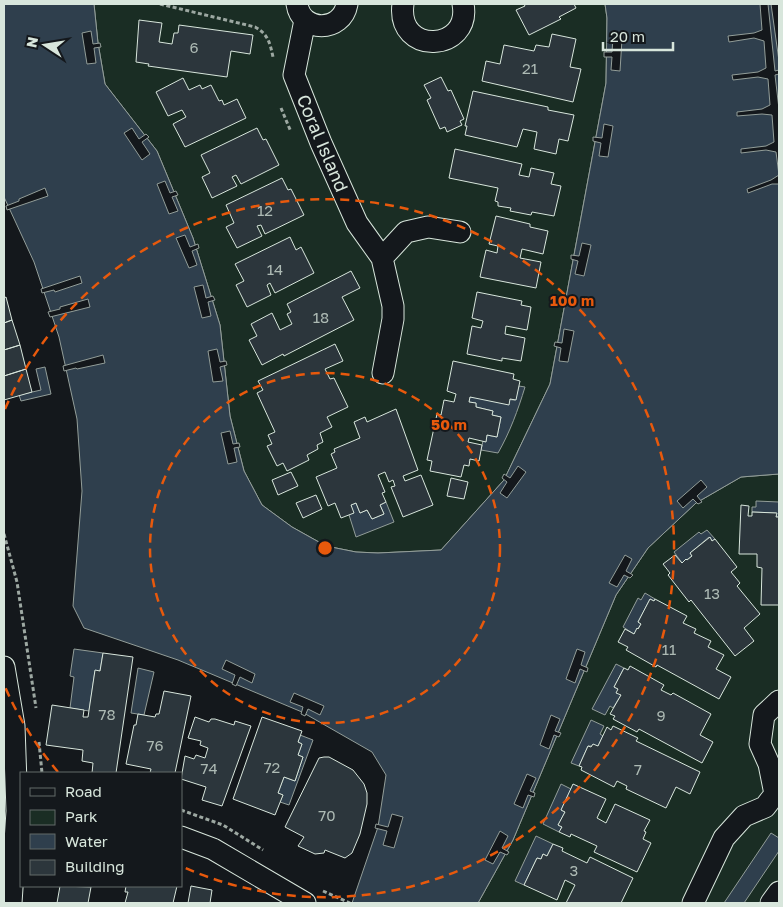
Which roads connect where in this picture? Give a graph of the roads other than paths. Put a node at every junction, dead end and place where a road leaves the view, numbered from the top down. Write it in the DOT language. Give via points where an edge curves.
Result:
graph roads {
  1 [pos="347,4"];
  2 [pos="403,4"];
  3 [pos="463,4"];
  4 [pos="297,8"];
  5 [pos="460,232"];
  6 [pos="382,258"];
  7 [pos="382,373"];
  8 [pos="4,667"];
  9 [pos="779,701"];
  10 [pos="772,811"];
  11 [pos="19,812"];
  12 [pos="182,837"];
  13 [pos="779,892"];
  14 [pos="299,900"];
  15 [pos="11,903"];
  16 [pos="693,903"];
  17 [pos="771,903"];
  1 -- 4 [label="street, Coral Island" via="346,12 328,26 316,26"];
  2 -- 3 [label="street" via="407,27 418,38 440,42 450,38 463,21"];
  4 -- 6 [label="street, Coral Island" via="294,75 358,223"];
  5 -- 6 [label="street" via="428,227 406,232"];
  6 -- 7 [label="street, Coral Island" via="393,306"];
  8 -- 11 [label="street" via="14,726"];
  9 -- 10 [label="street" via="764,715 760,744 769,764 775,794"];
  10 -- 16 [label="street" via="744,816 724,838"];
  11 -- 15 [label="street"];
  12 -- 14 [label="street" via="214,849"];
  13 -- 17 [label="street"];
}
